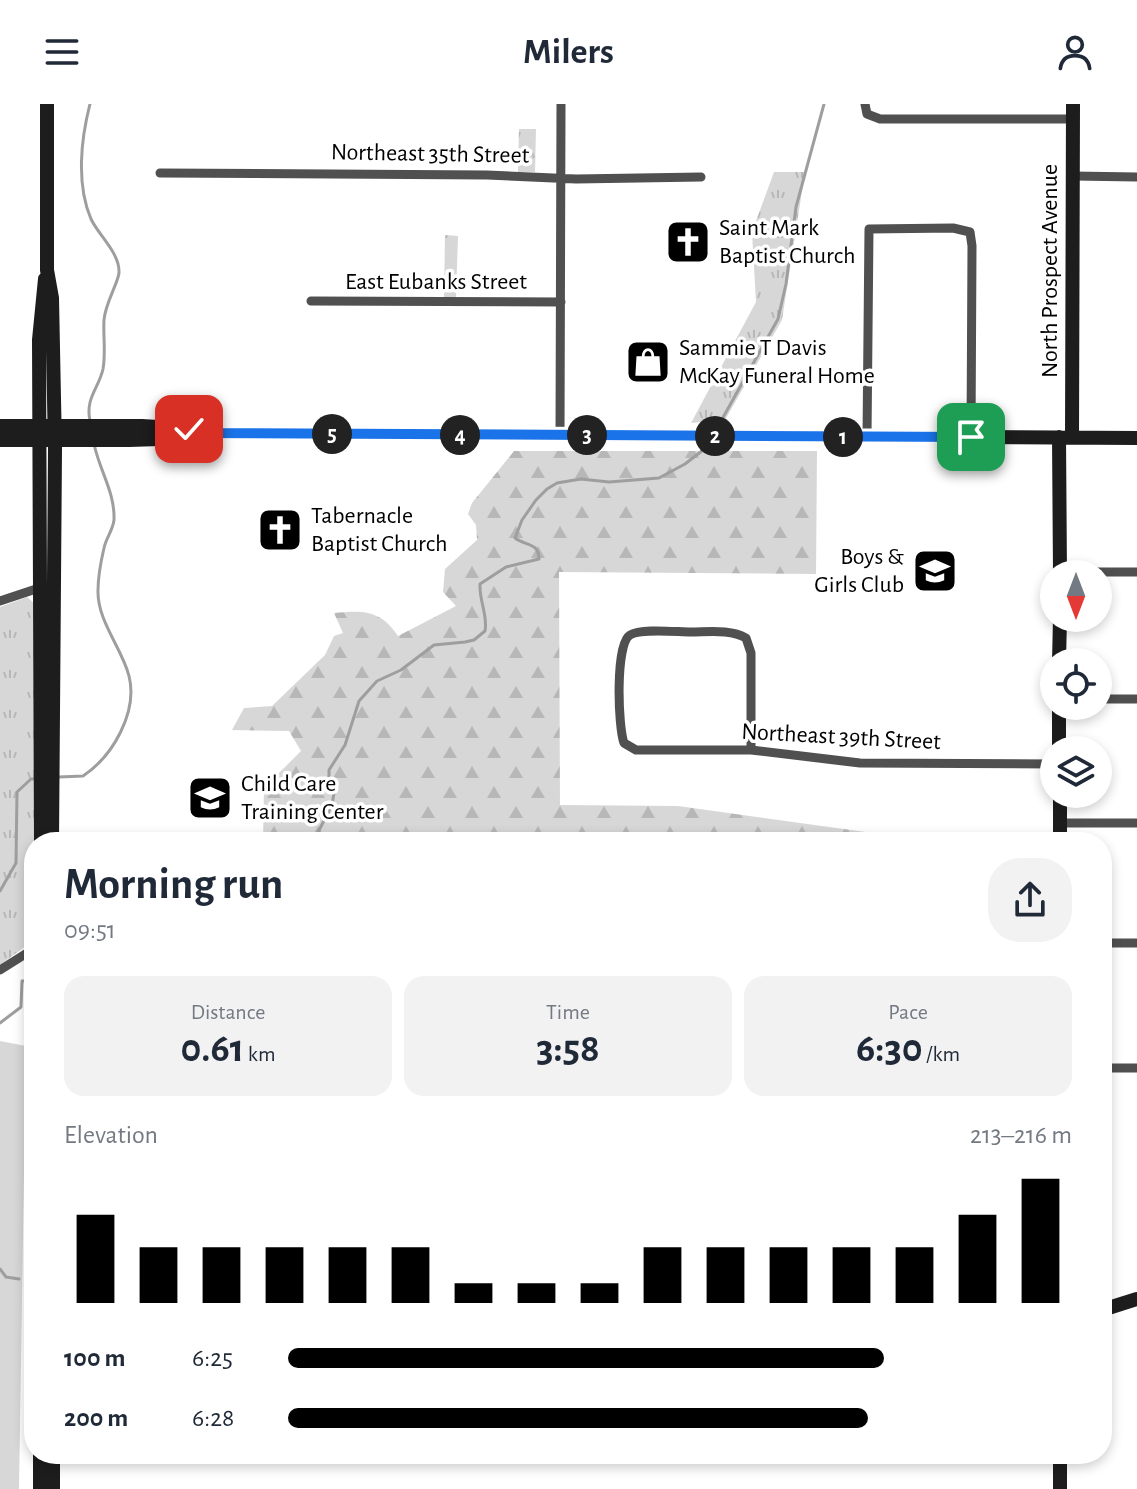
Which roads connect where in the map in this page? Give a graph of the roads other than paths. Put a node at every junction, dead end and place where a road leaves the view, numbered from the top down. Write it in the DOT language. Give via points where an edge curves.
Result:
graph roads {
  1 [pos="47,104"];
  2 [pos="561,104"];
  3 [pos="865,107"];
  4 [pos="1073,112"];
  5 [pos="160,173"];
  6 [pos="1073,176"];
  7 [pos="561,177"];
  8 [pos="701,177"];
  9 [pos="1137,177"];
  10 [pos="47,270"];
  11 [pos="311,301"];
  12 [pos="561,302"];
  13 [pos="0,426"];
  14 [pos="47,433"];
  15 [pos="560,435"];
  16 [pos="867,437"];
  17 [pos="971,437"];
  18 [pos="1066,437"];
  19 [pos="1137,438"];
  20 [pos="0,440"];
  21 [pos="1061,560"];
  22 [pos="1112,572"];
  23 [pos="1137,572"];
  24 [pos="48,586"];
  25 [pos="0,601"];
  26 [pos="1112,699"];
  27 [pos="1137,699"];
  28 [pos="751,750"];
  29 [pos="1040,764"];
  30 [pos="1060,808"];
  31 [pos="1060,823"];
  32 [pos="1137,823"];
  33 [pos="41,832"];
  34 [pos="52,832"];
  35 [pos="1060,832"];
  36 [pos="1112,943"];
  37 [pos="1137,943"];
  38 [pos="24,955"];
  39 [pos="0,970"];
  40 [pos="1112,1068"];
  41 [pos="1137,1068"];
  42 [pos="1137,1299"];
  43 [pos="1112,1307"];
  44 [pos="40,1464"];
  45 [pos="53,1464"];
  46 [pos="1060,1464"];
  47 [pos="40,1489"];
  48 [pos="53,1489"];
  49 [pos="1060,1489"];
  1 -- 10 [label="main road"];
  2 -- 7 [label="street"];
  3 -- 4 [label="street" via="880,119"];
  4 -- 6 [label="main road, North Prospect Avenue"];
  5 -- 7 [label="street, Northeast 35th Street"];
  6 -- 9 [label="street"];
  6 -- 18 [label="main road, North Prospect Avenue"];
  7 -- 8 [label="street, Northeast 35th Street"];
  7 -- 12 [label="street"];
  10 -- 14 [label="main road" via="52,298"];
  10 -- 14 [label="main road" via="39,357"];
  11 -- 12 [label="street, East Eubanks Street"];
  12 -- 15 [label="street"];
  13 -- 14 [label="main road"];
  14 -- 15 [label="main road" via="189,429"];
  14 -- 20 [label="main road"];
  14 -- 24 [label="main road"];
  14 -- 24 [label="main road" via="54,530"];
  15 -- 16 [label="main road"];
  16 -- 17 [label="main road"];
  16 -- 17 [label="street" via="869,229 953,228 970,232 972,246"];
  17 -- 18 [label="main road"];
  18 -- 19 [label="main road"];
  18 -- 21 [label="main road, North Prospect Avenue"];
  22 -- 23 [label="street"];
  24 -- 25 [label="street"];
  24 -- 33 [label="main road"];
  24 -- 34 [label="main road"];
  26 -- 27 [label="street"];
  28 -- 28 [label="street, Northeast 39th Street" via="751,653 746,638 661,632 627,637 620,671 620,727 626,746"];
  28 -- 29 [label="street, Northeast 39th Street" via="860,763"];
  30 -- 31 [label="main road"];
  31 -- 32 [label="street"];
  31 -- 35 [label="main road"];
  36 -- 37 [label="street"];
  38 -- 39 [label="street"];
  40 -- 41 [label="street"];
  42 -- 43 [label="main road"];
  44 -- 47 [label="main road"];
  45 -- 48 [label="main road"];
  46 -- 49 [label="main road"];
}
